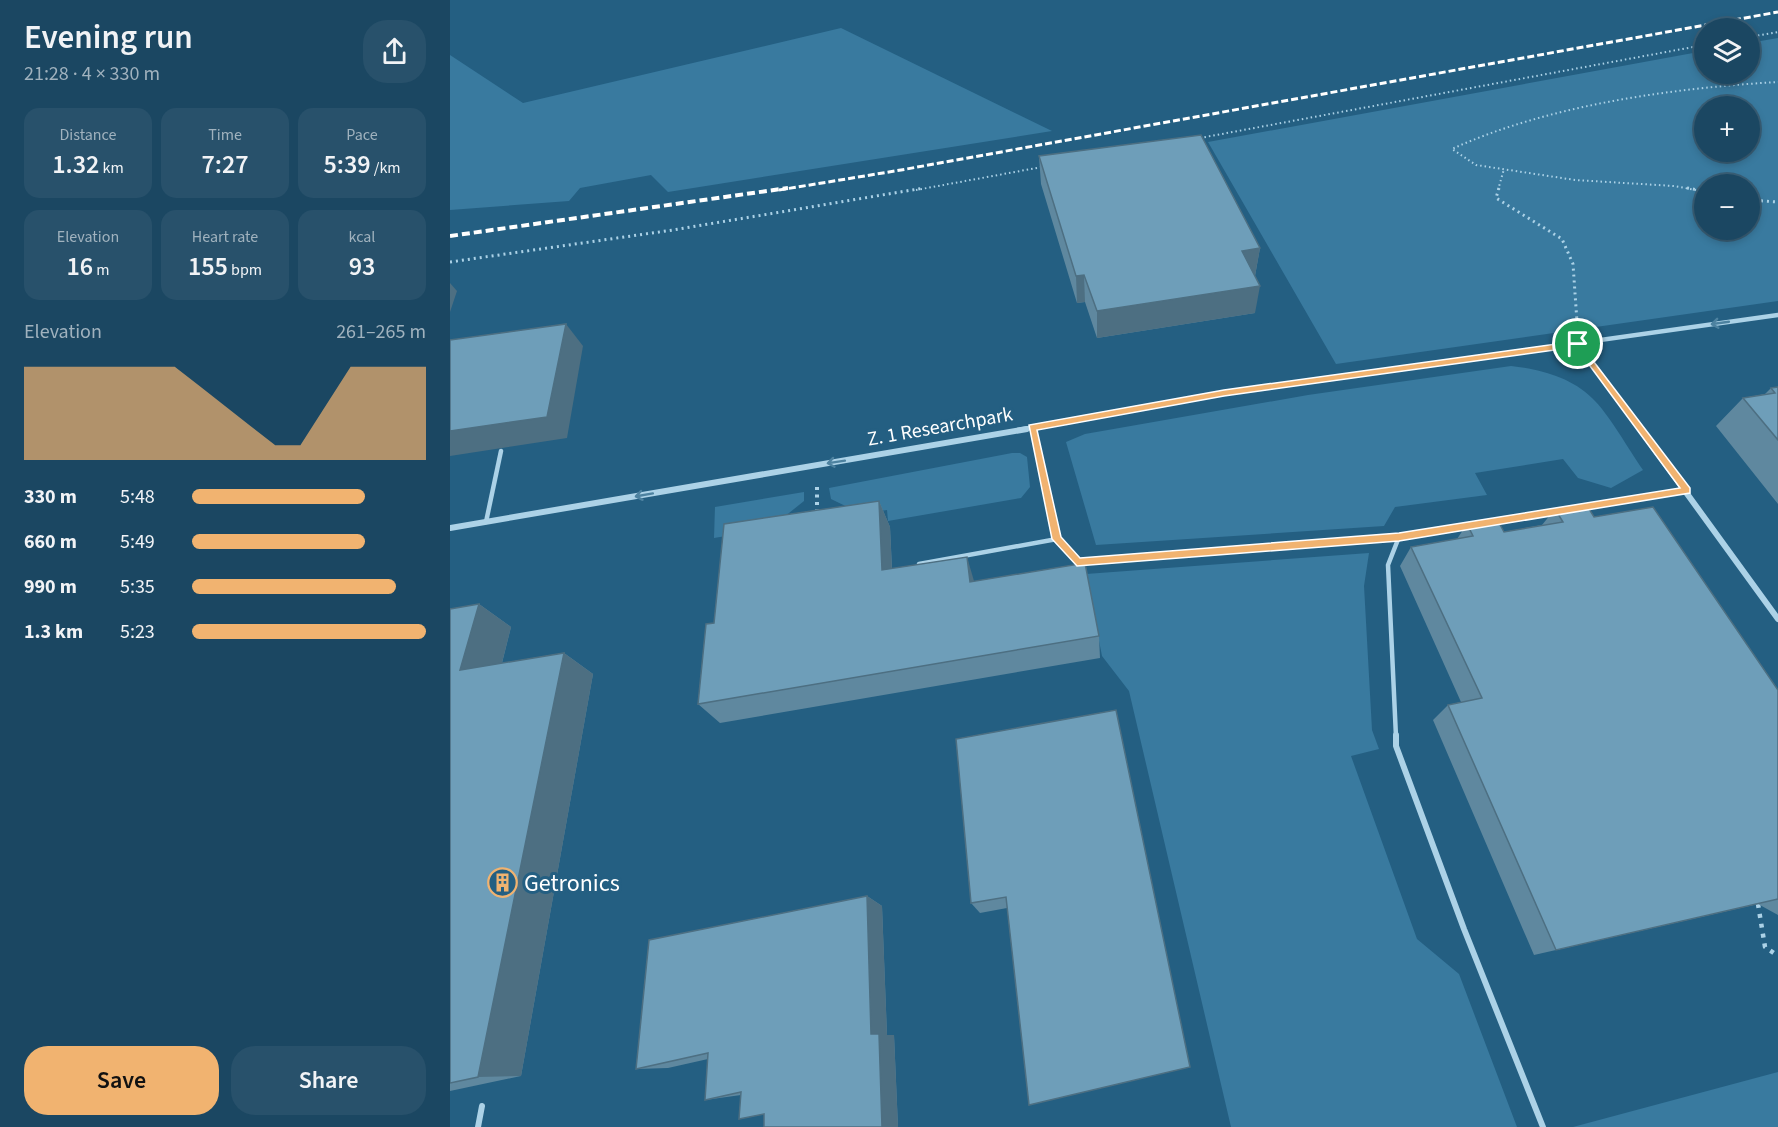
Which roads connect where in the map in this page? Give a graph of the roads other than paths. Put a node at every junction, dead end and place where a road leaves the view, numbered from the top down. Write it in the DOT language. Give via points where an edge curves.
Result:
graph roads {
  1 [pos="1778,315"];
  2 [pos="1578,344"];
  3 [pos="1032,428"];
  4 [pos="501,452"];
  5 [pos="1687,490"];
  6 [pos="1573,508"];
  7 [pos="1562,510"];
  8 [pos="486,522"];
  9 [pos="1492,522"];
  10 [pos="1480,524"];
  11 [pos="450,528"];
  12 [pos="919,564"];
  13 [pos="1778,619"];
  14 [pos="482,1106"];
  15 [pos="478,1127"];
  16 [pos="1543,1127"];
  1 -- 2 [label="street, Z. 1 Researchpark, one-way"];
  2 -- 3 [label="street, Z. 1 Researchpark" via="1224,393"];
  2 -- 5 [label="street"];
  3 -- 8 [label="street, Z. 1 Researchpark, one-way"];
  3 -- 12 [label="lane" via="1057,539"];
  4 -- 8 [label="lane"];
  5 -- 6 [label="lane"];
  5 -- 13 [label="street"];
  7 -- 9 [label="lane"];
  8 -- 11 [label="street, Z. 1 Researchpark"];
  10 -- 16 [label="lane" via="1399,537 1388,565 1396,746"];
  14 -- 15 [label="lane"];
}
